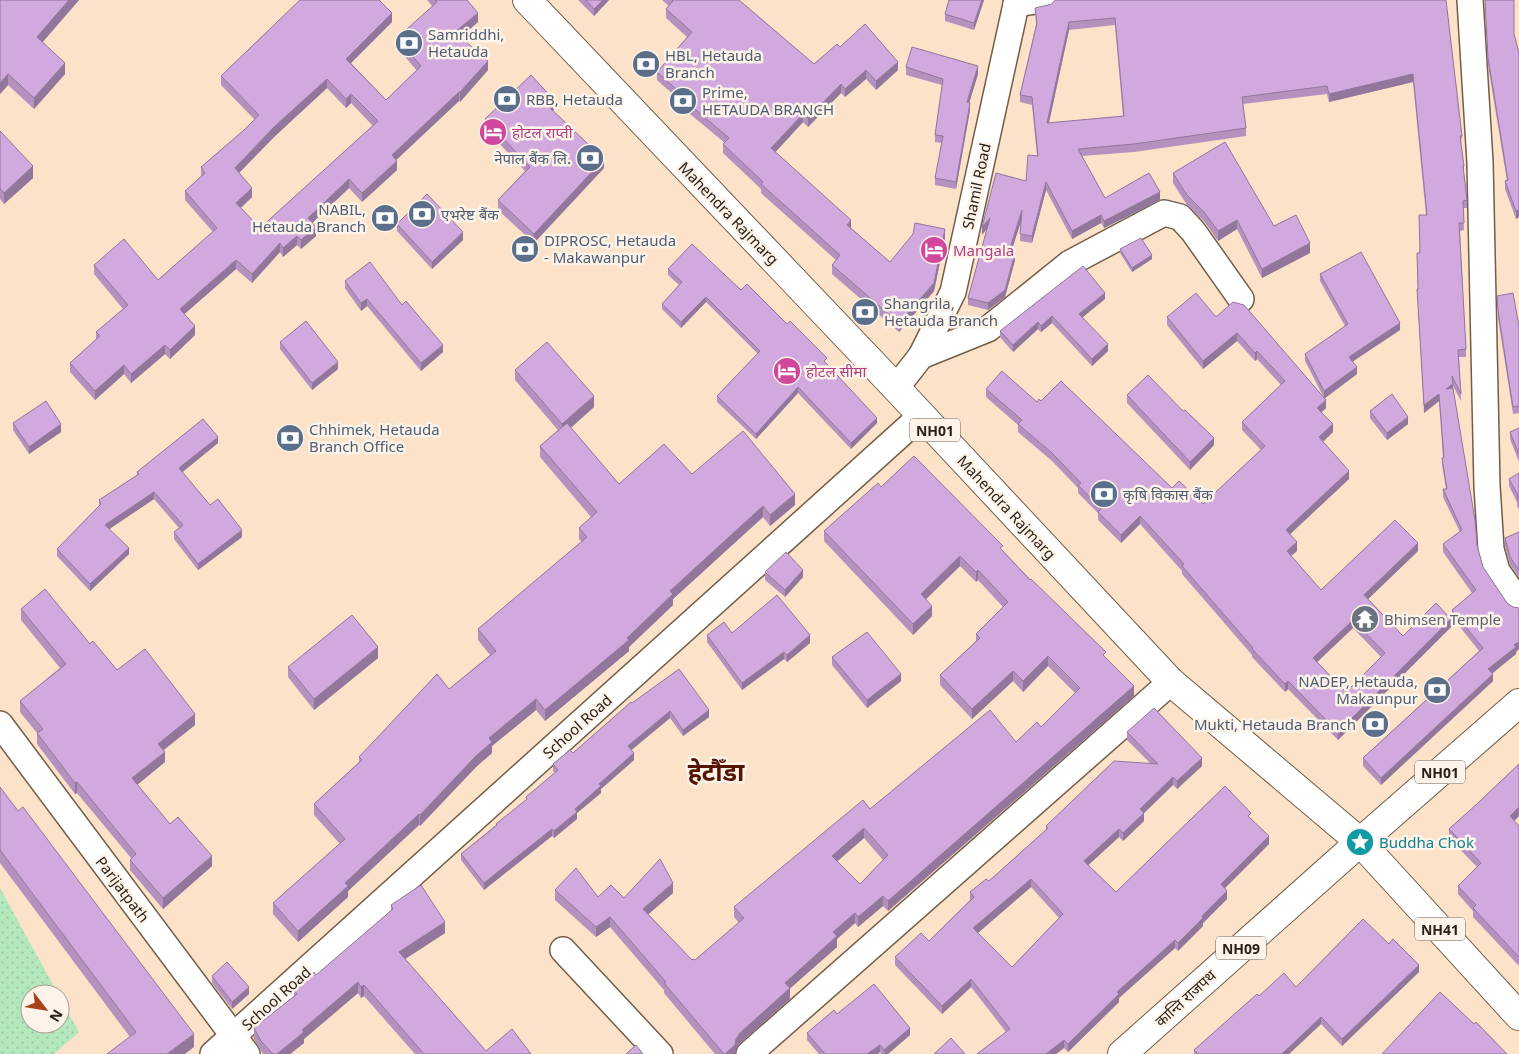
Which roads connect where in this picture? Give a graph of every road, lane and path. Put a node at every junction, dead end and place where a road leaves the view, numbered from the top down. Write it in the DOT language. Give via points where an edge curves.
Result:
graph roads {
  1 [pos="527,0"];
  2 [pos="1043,0"];
  3 [pos="1470,0"];
  4 [pos="1017,2"];
  5 [pos="1241,299"];
  6 [pos="921,356"];
  7 [pos="896,388"];
  8 [pos="921,416"];
  9 [pos="1519,602"];
  10 [pos="1171,682"];
  11 [pos="1519,703"];
  12 [pos="0,724"];
  13 [pos="1360,842"];
  14 [pos="563,950"];
  15 [pos="1519,1016"];
  16 [pos="240,1045"];
  17 [pos="213,1054"];
  18 [pos="660,1054"];
  19 [pos="748,1054"];
  20 [pos="1122,1054"];
  1 -- 7 [label="main road, Mahendra Rajmarg / NH01"];
  2 -- 4 [label="street"];
  3 -- 9 [label="street" via="1480,162 1491,549 1497,571"];
  4 -- 6 [label="street, Shamil Road" via="953,292"];
  5 -- 6 [label="street" via="1180,217 1164,213 1070,263 988,329"];
  6 -- 7 [label="street, Shamil Road"];
  7 -- 8 [label="main road, Mahendra Rajmarg / NH01"];
  8 -- 10 [label="main road, Mahendra Rajmarg / NH01"];
  8 -- 16 [label="street, School Road"];
  10 -- 13 [label="main road, Mahendra Rajmarg / NH01"];
  10 -- 19 [label="street"];
  11 -- 13 [label="main road, NH01"];
  12 -- 16 [label="street, Parijatpath"];
  13 -- 15 [label="main road, NH41"];
  13 -- 20 [label="main road, कान्ति राजपथ / NH09"];
  14 -- 18 [label="street"];
  16 -- 17 [label="street, School Road"];
}
